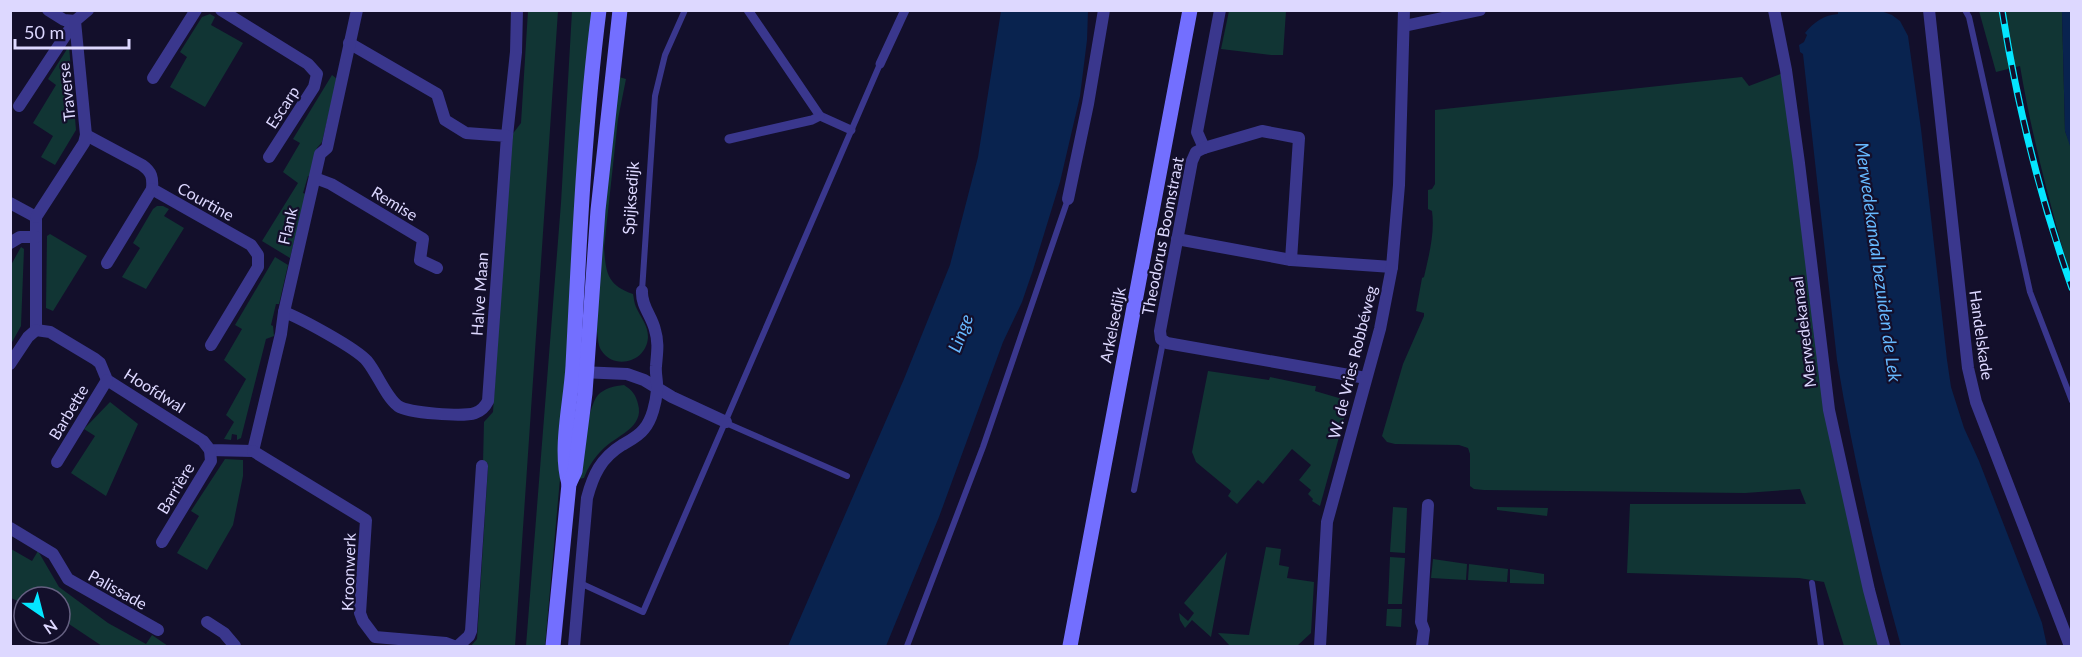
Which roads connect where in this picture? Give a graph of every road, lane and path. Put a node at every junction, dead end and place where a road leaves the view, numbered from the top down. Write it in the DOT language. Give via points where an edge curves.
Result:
graph roads {
  1 [pos="48,10"];
  2 [pos="88,10"];
  3 [pos="196,10"];
  4 [pos="221,10"];
  5 [pos="357,10"];
  6 [pos="517,10"];
  7 [pos="599,10"];
  8 [pos="620,10"];
  9 [pos="685,10"];
  10 [pos="748,10"];
  11 [pos="905,10"];
  12 [pos="1104,10"];
  13 [pos="1190,10"];
  14 [pos="1220,10"];
  15 [pos="1404,10"];
  16 [pos="1479,10"];
  17 [pos="1774,10"];
  18 [pos="1929,10"];
  19 [pos="1965,10"];
  20 [pos="75,21"];
  21 [pos="1404,26"];
  22 [pos="350,43"];
  23 [pos="880,64"];
  24 [pos="153,78"];
  25 [pos="19,106"];
  26 [pos="820,116"];
  27 [pos="851,130"];
  28 [pos="86,135"];
  29 [pos="507,136"];
  30 [pos="729,139"];
  31 [pos="1204,148"];
  32 [pos="270,157"];
  33 [pos="315,178"];
  34 [pos="152,189"];
  35 [pos="1068,199"];
  36 [pos="10,203"];
  37 [pos="36,217"];
  38 [pos="36,237"];
  39 [pos="1177,239"];
  40 [pos="10,243"];
  41 [pos="1291,260"];
  42 [pos="107,263"];
  43 [pos="1392,267"];
  44 [pos="437,268"];
  45 [pos="642,291"];
  46 [pos="284,312"];
  47 [pos="36,330"];
  48 [pos="1163,342"];
  49 [pos="211,345"];
  50 [pos="10,364"];
  51 [pos="580,372"];
  52 [pos="1366,378"];
  53 [pos="107,380"];
  54 [pos="657,389"];
  55 [pos="2072,401"];
  56 [pos="726,422"];
  57 [pos="210,450"];
  58 [pos="253,451"];
  59 [pos="57,462"];
  60 [pos="482,466"];
  61 [pos="847,476"];
  62 [pos="1134,490"];
  63 [pos="1428,505"];
  64 [pos="10,528"];
  65 [pos="162,542"];
  66 [pos="580,583"];
  67 [pos="1812,583"];
  68 [pos="207,622"];
  69 [pos="158,630"];
  70 [pos="235,646"];
  71 [pos="456,646"];
  72 [pos="553,646"];
  73 [pos="574,646"];
  74 [pos="907,646"];
  75 [pos="1070,646"];
  76 [pos="1320,646"];
  77 [pos="1422,646"];
  78 [pos="1821,646"];
  79 [pos="1884,646"];
  80 [pos="2070,646"];
  1 -- 20 [label="street" via="64,20"];
  2 -- 20 [label="street, Traverse"];
  3 -- 24 [label="street"];
  4 -- 32 [label="street, Escarp" via="308,63 317,74 314,87"];
  5 -- 22 [label="street, Flank"];
  6 -- 29 [label="street"];
  7 -- 51 [label="main road, Spijksedijk" via="582,206"];
  8 -- 51 [label="main road, Spijksedijk"];
  9 -- 45 [label="lane, Spijksedijk" via="665,55 655,96"];
  10 -- 26 [label="street"];
  11 -- 23 [label="street"];
  12 -- 35 [label="street"];
  13 -- 75 [label="main road, Arkelsedijk"];
  14 -- 31 [label="street, Theodorus Boomstraat" via="1197,132"];
  15 -- 21 [label="street, W. de Vries Robbéweg"];
  16 -- 21 [label="street"];
  17 -- 79 [label="street, Merwedekanaal" via="1799,163 1829,410"];
  18 -- 80 [label="street, Handelskade" via="1968,368 1976,402"];
  19 -- 55 [label="lane" via="2030,292"];
  20 -- 25 [label="street, Traverse"];
  20 -- 28 [label="street, Traverse"];
  21 -- 43 [label="street, W. de Vries Robbéweg"];
  22 -- 29 [label="street" via="437,94 445,120 466,133"];
  22 -- 33 [label="street, Flank" via="327,148 320,154"];
  23 -- 27 [label="lane"];
  26 -- 27 [label="street"];
  26 -- 30 [label="street"];
  27 -- 56 [label="lane"];
  28 -- 34 [label="street, Courtine" via="150,171"];
  28 -- 37 [label="street, Traverse"];
  29 -- 46 [label="street, Halve Maan" via="488,401 481,410 470,414 406,410 396,405 363,357"];
  31 -- 39 [label="street, Theodorus Boomstraat" via="1192,160"];
  31 -- 41 [label="street" via="1262,131 1299,138"];
  33 -- 44 [label="street, Remise" via="331,183 423,240 420,260"];
  33 -- 46 [label="street, Flank"];
  34 -- 42 [label="street"];
  34 -- 49 [label="street, Courtine" via="251,245 258,255 258,267"];
  35 -- 74 [label="lane" via="983,447"];
  36 -- 37 [label="street"];
  37 -- 38 [label="street"];
  38 -- 40 [label="street" via="20,237"];
  38 -- 47 [label="street"];
  39 -- 41 [label="street"];
  39 -- 48 [label="street, Theodorus Boomstraat" via="1160,332"];
  41 -- 43 [label="street"];
  43 -- 52 [label="street, W. de Vries Robbéweg"];
  45 -- 54 [label="street, Spijksedijk" via="657,338"];
  46 -- 58 [label="street, Flank"];
  47 -- 50 [label="street"];
  47 -- 53 [label="street, Hoofdwal" via="50,332 95,359"];
  48 -- 52 [label="street"];
  48 -- 62 [label="lane"];
  51 -- 54 [label="street" via="627,374"];
  51 -- 72 [label="main road, Spijksedijk" via="565,470 569,484"];
  52 -- 76 [label="street, W. de Vries Robbéweg" via="1328,522"];
  53 -- 57 [label="street, Hoofdwal" via="203,441"];
  53 -- 59 [label="street, Barbette"];
  54 -- 56 [label="street"];
  54 -- 66 [label="street, Spijksedijk" via="645,429 608,456 594,473 587,498"];
  56 -- 61 [label="lane"];
  56 -- 66 [label="lane" via="643,612"];
  57 -- 58 [label="street"];
  57 -- 65 [label="street, Barrière" via="211,461"];
  58 -- 71 [label="street, Kroonwerk" via="366,520 360,613 375,637"];
  60 -- 71 [label="street, Kroonwerk" via="471,631"];
  63 -- 77 [label="street"];
  64 -- 69 [label="street, Palissade" via="52,554 68,579"];
  66 -- 73 [label="street, Spijksedijk"];
  67 -- 78 [label="lane"];
  68 -- 70 [label="street"];
}
